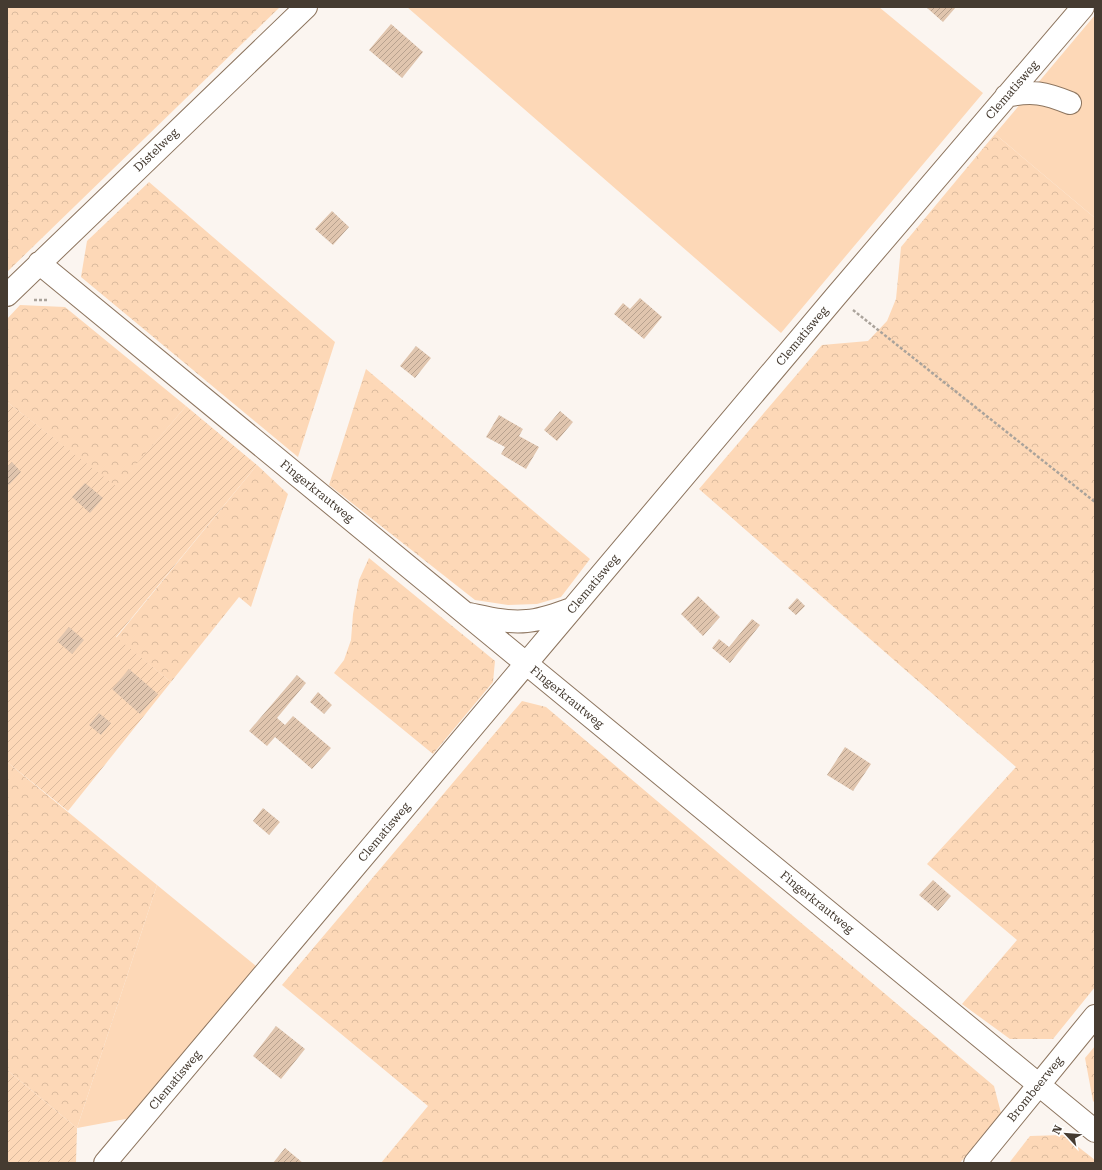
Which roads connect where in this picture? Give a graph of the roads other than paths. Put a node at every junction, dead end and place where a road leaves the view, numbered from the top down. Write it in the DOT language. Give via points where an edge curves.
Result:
graph roads {
  1 [pos="306,7"];
  2 [pos="1082,7"];
  3 [pos="1006,96"];
  4 [pos="1070,103"];
  5 [pos="39,263"];
  6 [pos="7,295"];
  7 [pos="572,609"];
  8 [pos="466,614"];
  9 [pos="526,663"];
  10 [pos="1095,1016"];
  11 [pos="1038,1084"];
  12 [pos="1095,1131"];
  13 [pos="105,1163"];
  14 [pos="975,1163"];
  1 -- 5 [label="street, Distelweg"];
  2 -- 3 [label="street, Clematisweg"];
  3 -- 4 [label="street" via="1032,92"];
  3 -- 7 [label="street, Clematisweg"];
  5 -- 6 [label="street, Distelweg"];
  5 -- 8 [label="street, Fingerkrautweg"];
  7 -- 8 [label="street" via="546,618 526,621 494,620"];
  7 -- 9 [label="street, Clematisweg"];
  8 -- 9 [label="street, Fingerkrautweg"];
  9 -- 11 [label="street, Fingerkrautweg"];
  9 -- 13 [label="street, Clematisweg"];
  10 -- 11 [label="street, Brombeerweg"];
  11 -- 12 [label="street, Fingerkrautweg"];
  11 -- 14 [label="street, Brombeerweg"];
}
